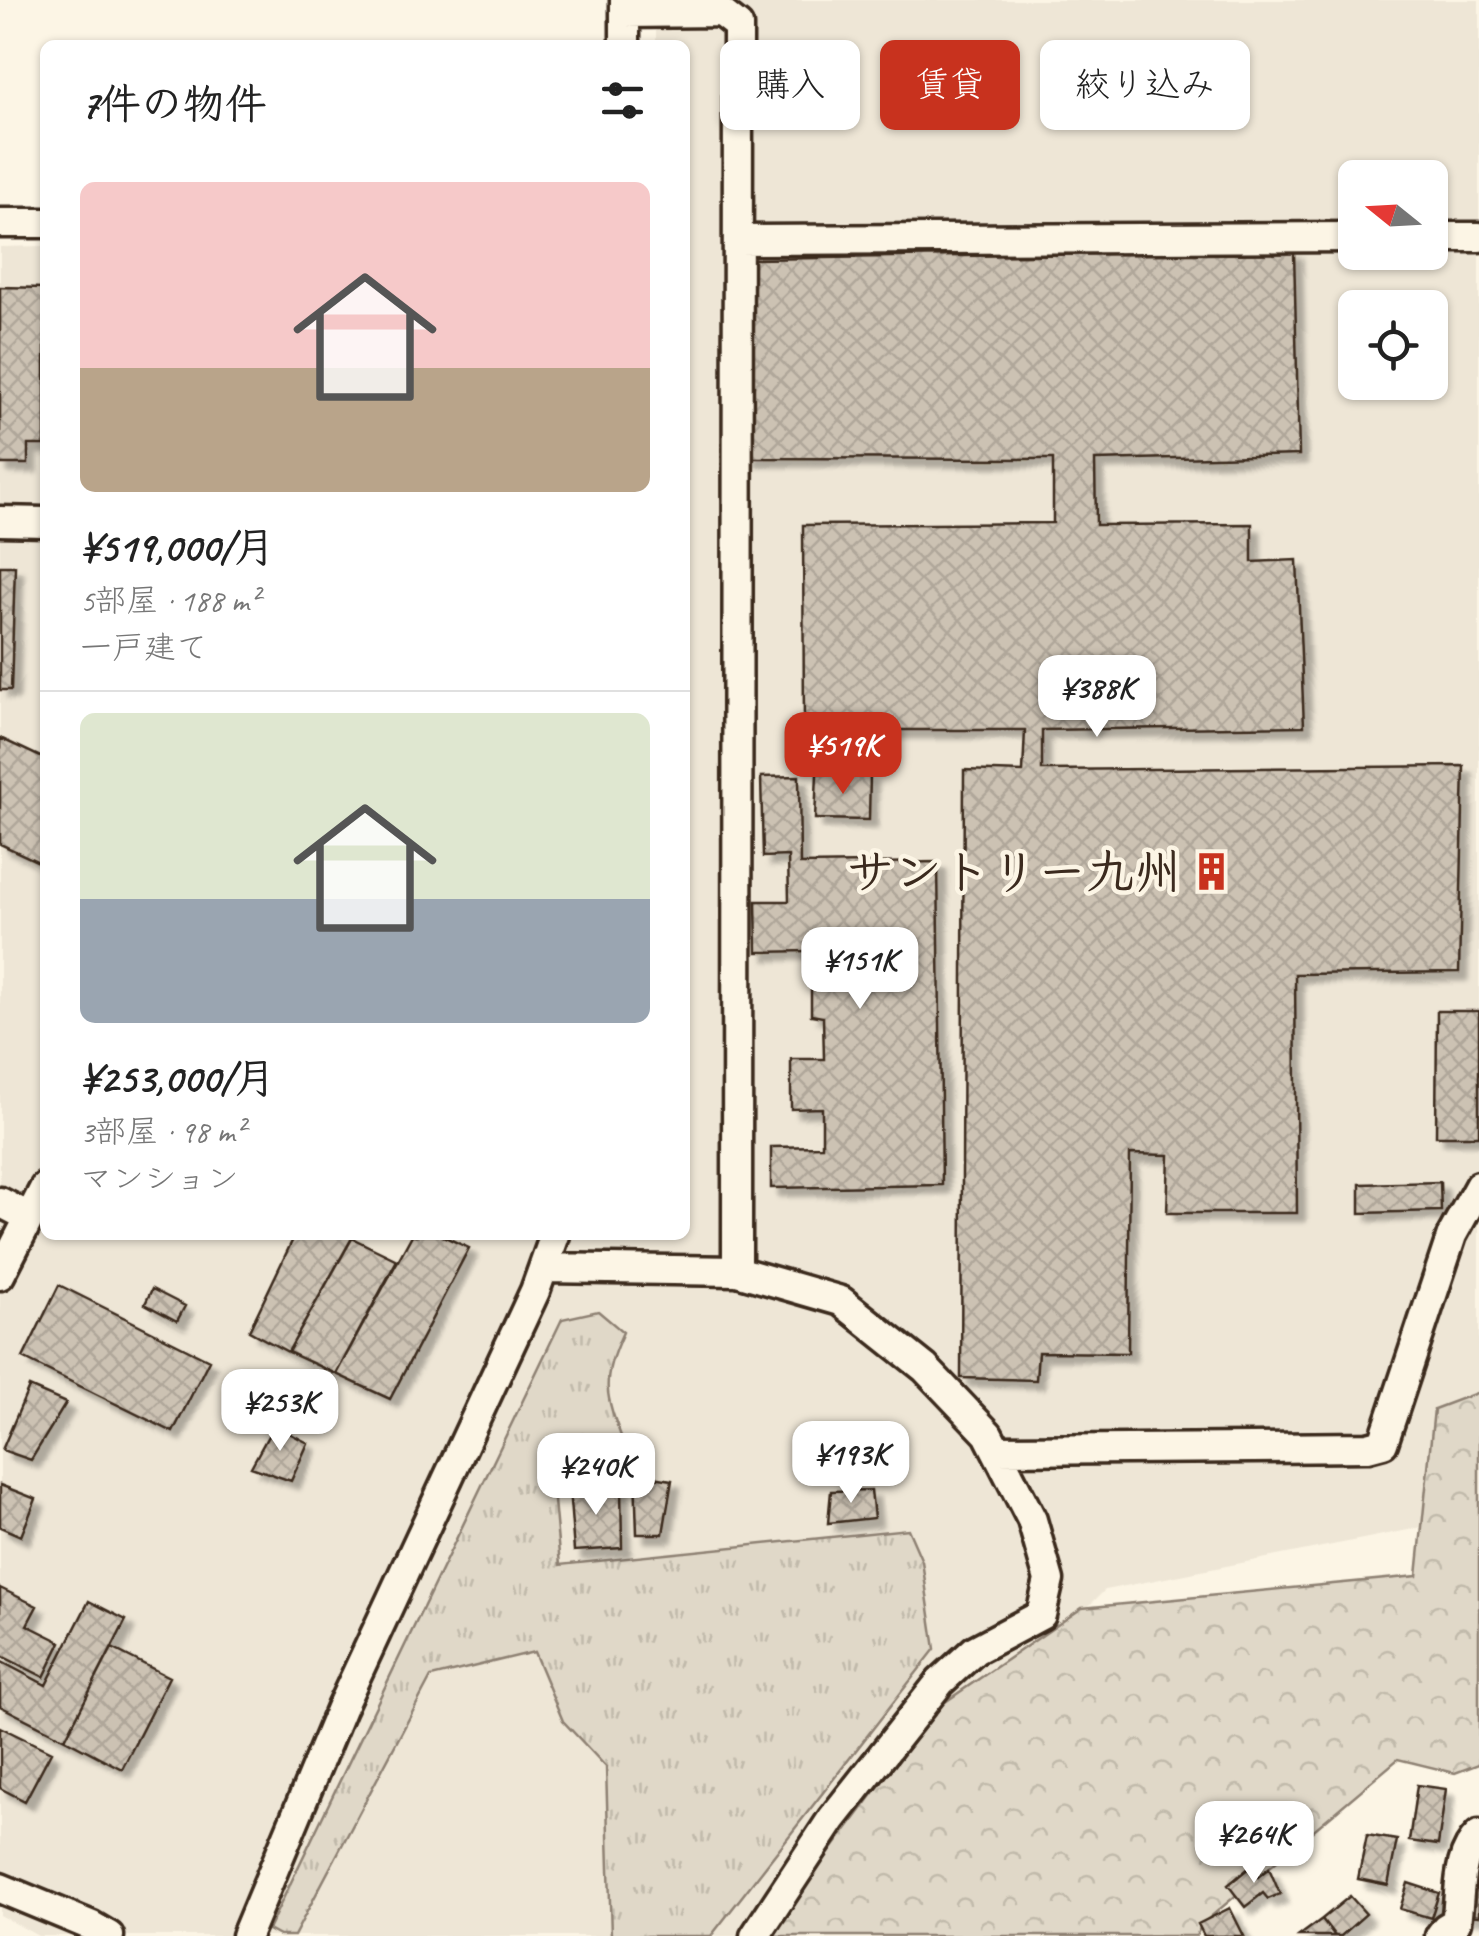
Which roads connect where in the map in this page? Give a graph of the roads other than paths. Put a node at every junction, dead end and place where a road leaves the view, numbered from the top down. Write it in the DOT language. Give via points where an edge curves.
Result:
graph roads {
  1 [pos="625,6"];
  2 [pos="625,40"];
  3 [pos="0,222"];
  4 [pos="40,224"];
  5 [pos="1448,237"];
  6 [pos="1479,237"];
  7 [pos="1338,238"];
  8 [pos="738,240"];
  9 [pos="0,521"];
  10 [pos="40,522"];
  11 [pos="1479,1186"];
  12 [pos="40,1196"];
  13 [pos="0,1202"];
  14 [pos="29,1217"];
  15 [pos="553,1240"];
  16 [pos="544,1268"];
  17 [pos="736,1271"];
  18 [pos="0,1275"];
  19 [pos="997,1450"];
  20 [pos="1479,1835"];
  21 [pos="0,1888"];
  22 [pos="109,1936"];
  23 [pos="246,1936"];
  24 [pos="755,1936"];
  25 [pos="1440,1936"];
  1 -- 2 [label="street"];
  1 -- 8 [label="street" via="720,12 738,26"];
  3 -- 4 [label="street"];
  5 -- 6 [label="street"];
  7 -- 8 [label="street"];
  8 -- 17 [label="street"];
  9 -- 10 [label="street"];
  11 -- 19 [label="street" via="1452,1235 1383,1443"];
  12 -- 14 [label="street"];
  13 -- 14 [label="street"];
  14 -- 18 [label="street"];
  15 -- 16 [label="street"];
  16 -- 17 [label="street"];
  16 -- 23 [label="street" via="349,1690"];
  17 -- 19 [label="street" via="840,1301 925,1368"];
  19 -- 24 [label="street" via="1032,1520 1049,1580 1041,1616 975,1650 940,1682 832,1818"];
  20 -- 25 [label="street" via="1462,1865 1456,1922"];
  21 -- 22 [label="street"];
}
